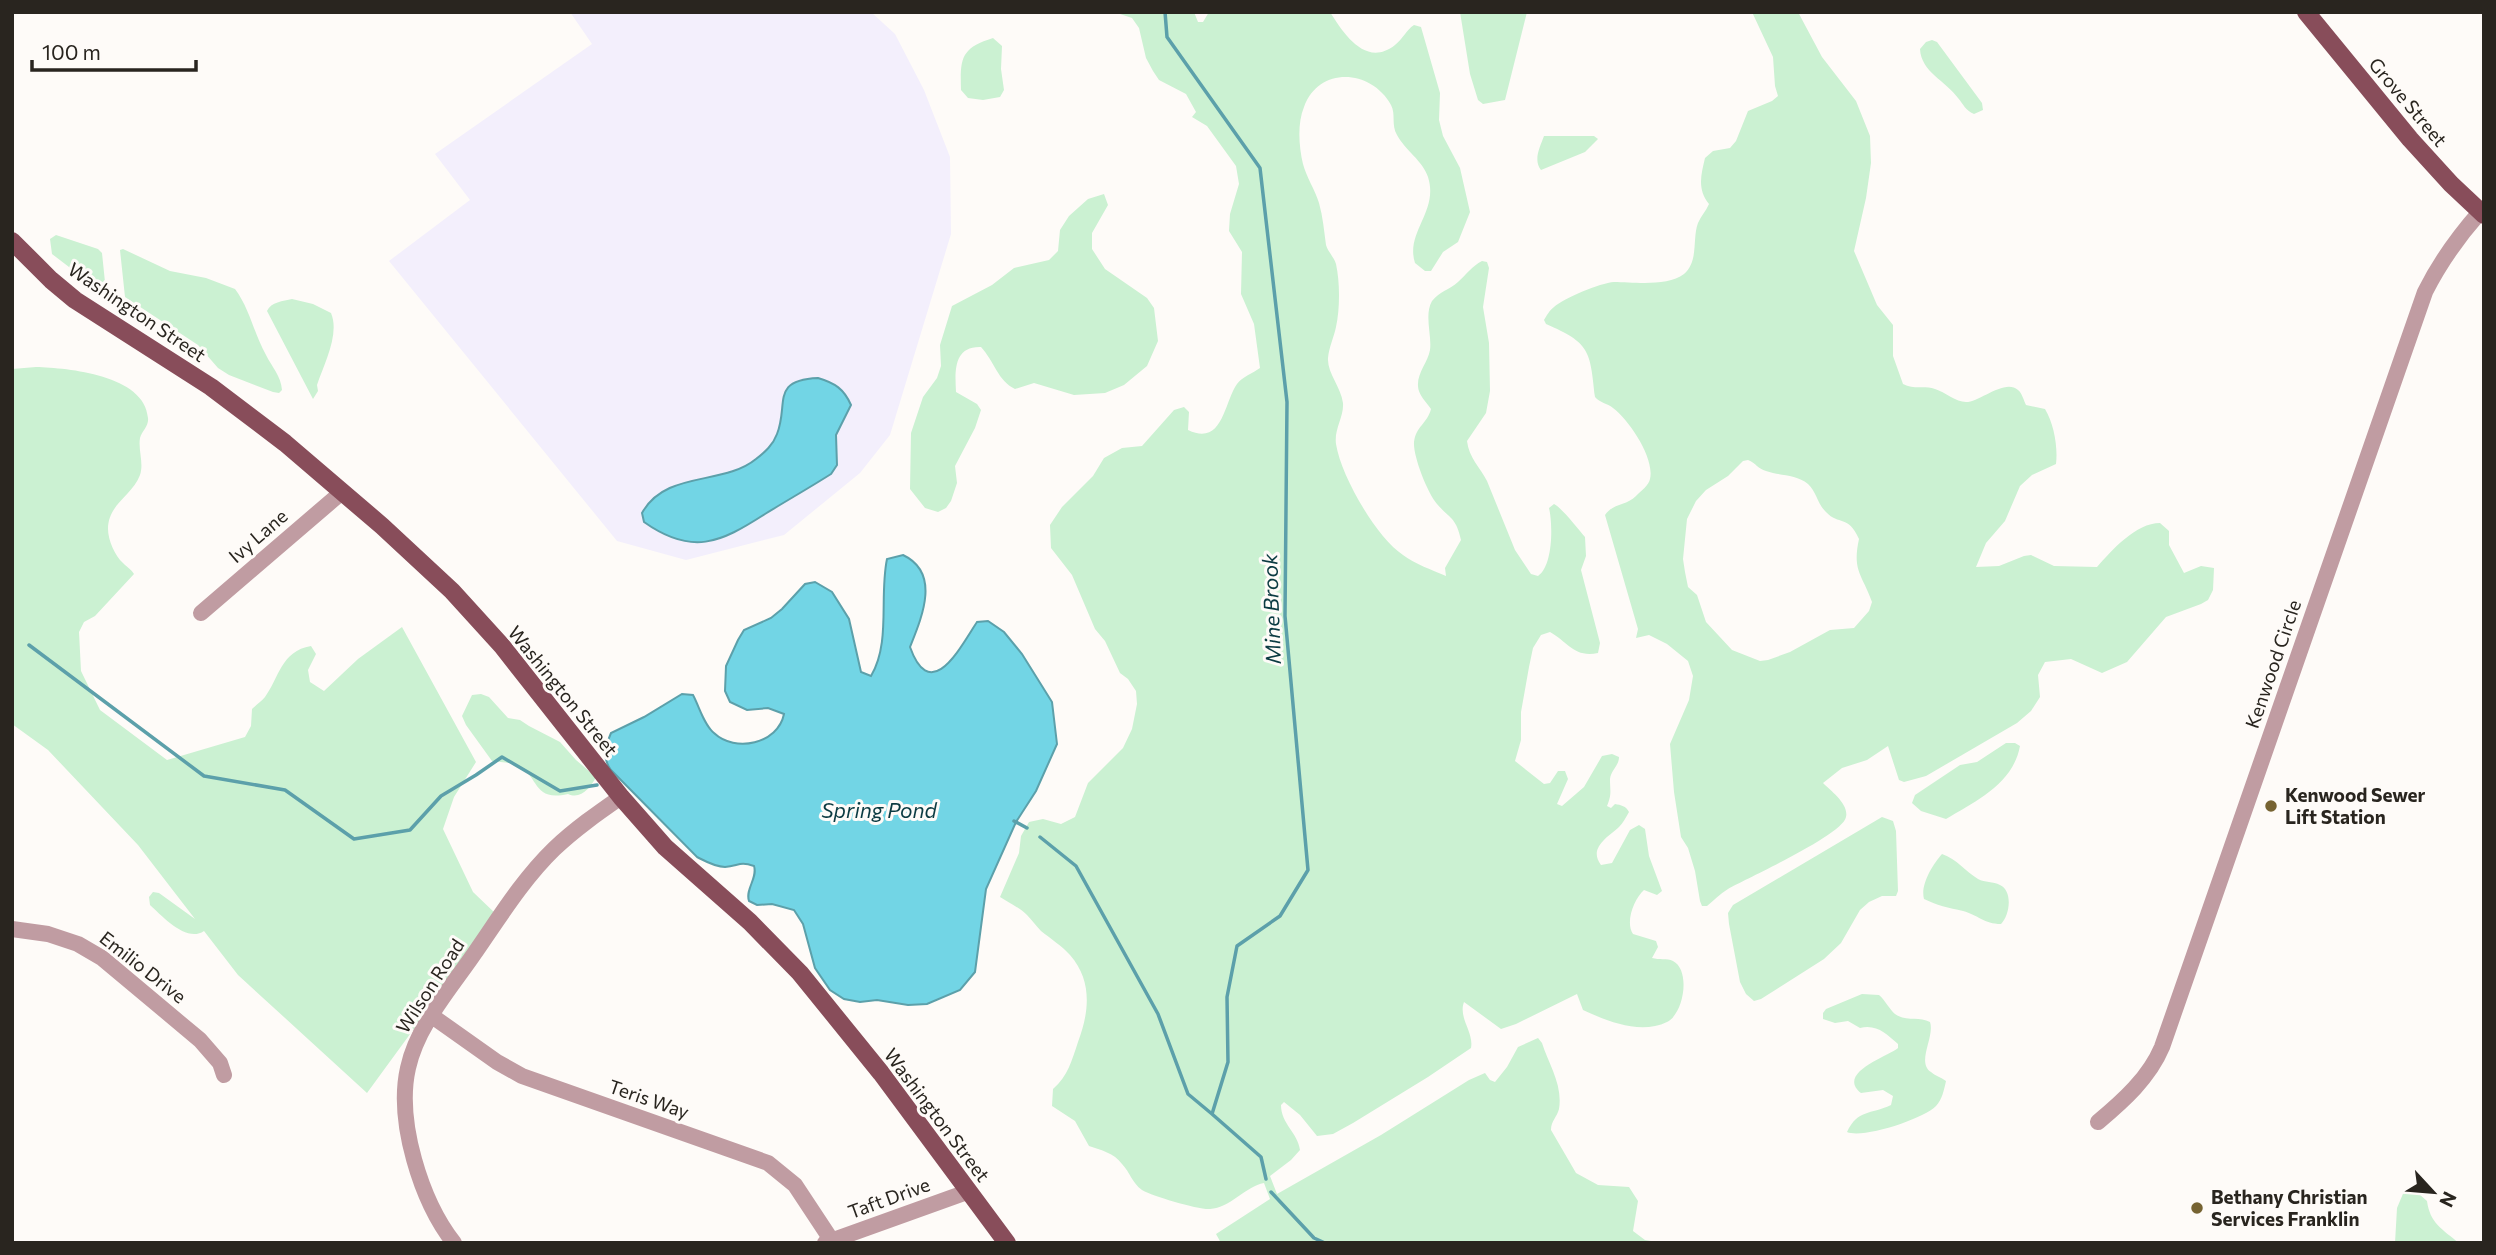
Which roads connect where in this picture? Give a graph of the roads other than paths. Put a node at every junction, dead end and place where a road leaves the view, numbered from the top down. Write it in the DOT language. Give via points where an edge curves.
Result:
graph roads {
  1 [pos="2306,12"];
  2 [pos="2482,213"];
  3 [pos="12,241"];
  4 [pos="342,492"];
  5 [pos="201,613"];
  6 [pos="621,797"];
  7 [pos="12,929"];
  8 [pos="432,1016"];
  9 [pos="224,1075"];
  10 [pos="2098,1122"];
  11 [pos="967,1192"];
  12 [pos="829,1242"];
  13 [pos="454,1243"];
  14 [pos="1007,1243"];
  1 -- 2 [label="main road, Grove Street" via="2410,139"];
  2 -- 10 [label="street, Kenwood Circle" via="2445,255 2425,292 2162,1047 2135,1088"];
  3 -- 4 [label="main road, Washington Street" via="75,300 246,412"];
  4 -- 5 [label="street, Ivy Lane"];
  4 -- 6 [label="main road, Washington Street" via="416,556 494,637"];
  6 -- 8 [label="street, Wilson Road" via="538,866"];
  6 -- 11 [label="main road, Washington Street" via="665,847 800,973 881,1073"];
  7 -- 9 [label="street, Emilio Drive" via="68,940 102,958 200,1040"];
  8 -- 12 [label="street, Teris Way" via="522,1076 768,1163 795,1185"];
  8 -- 13 [label="street, Wilson Road" via="412,1054 404,1107 426,1196"];
  11 -- 12 [label="street, Taft Drive"];
  11 -- 14 [label="main road, Washington Street"];
}
